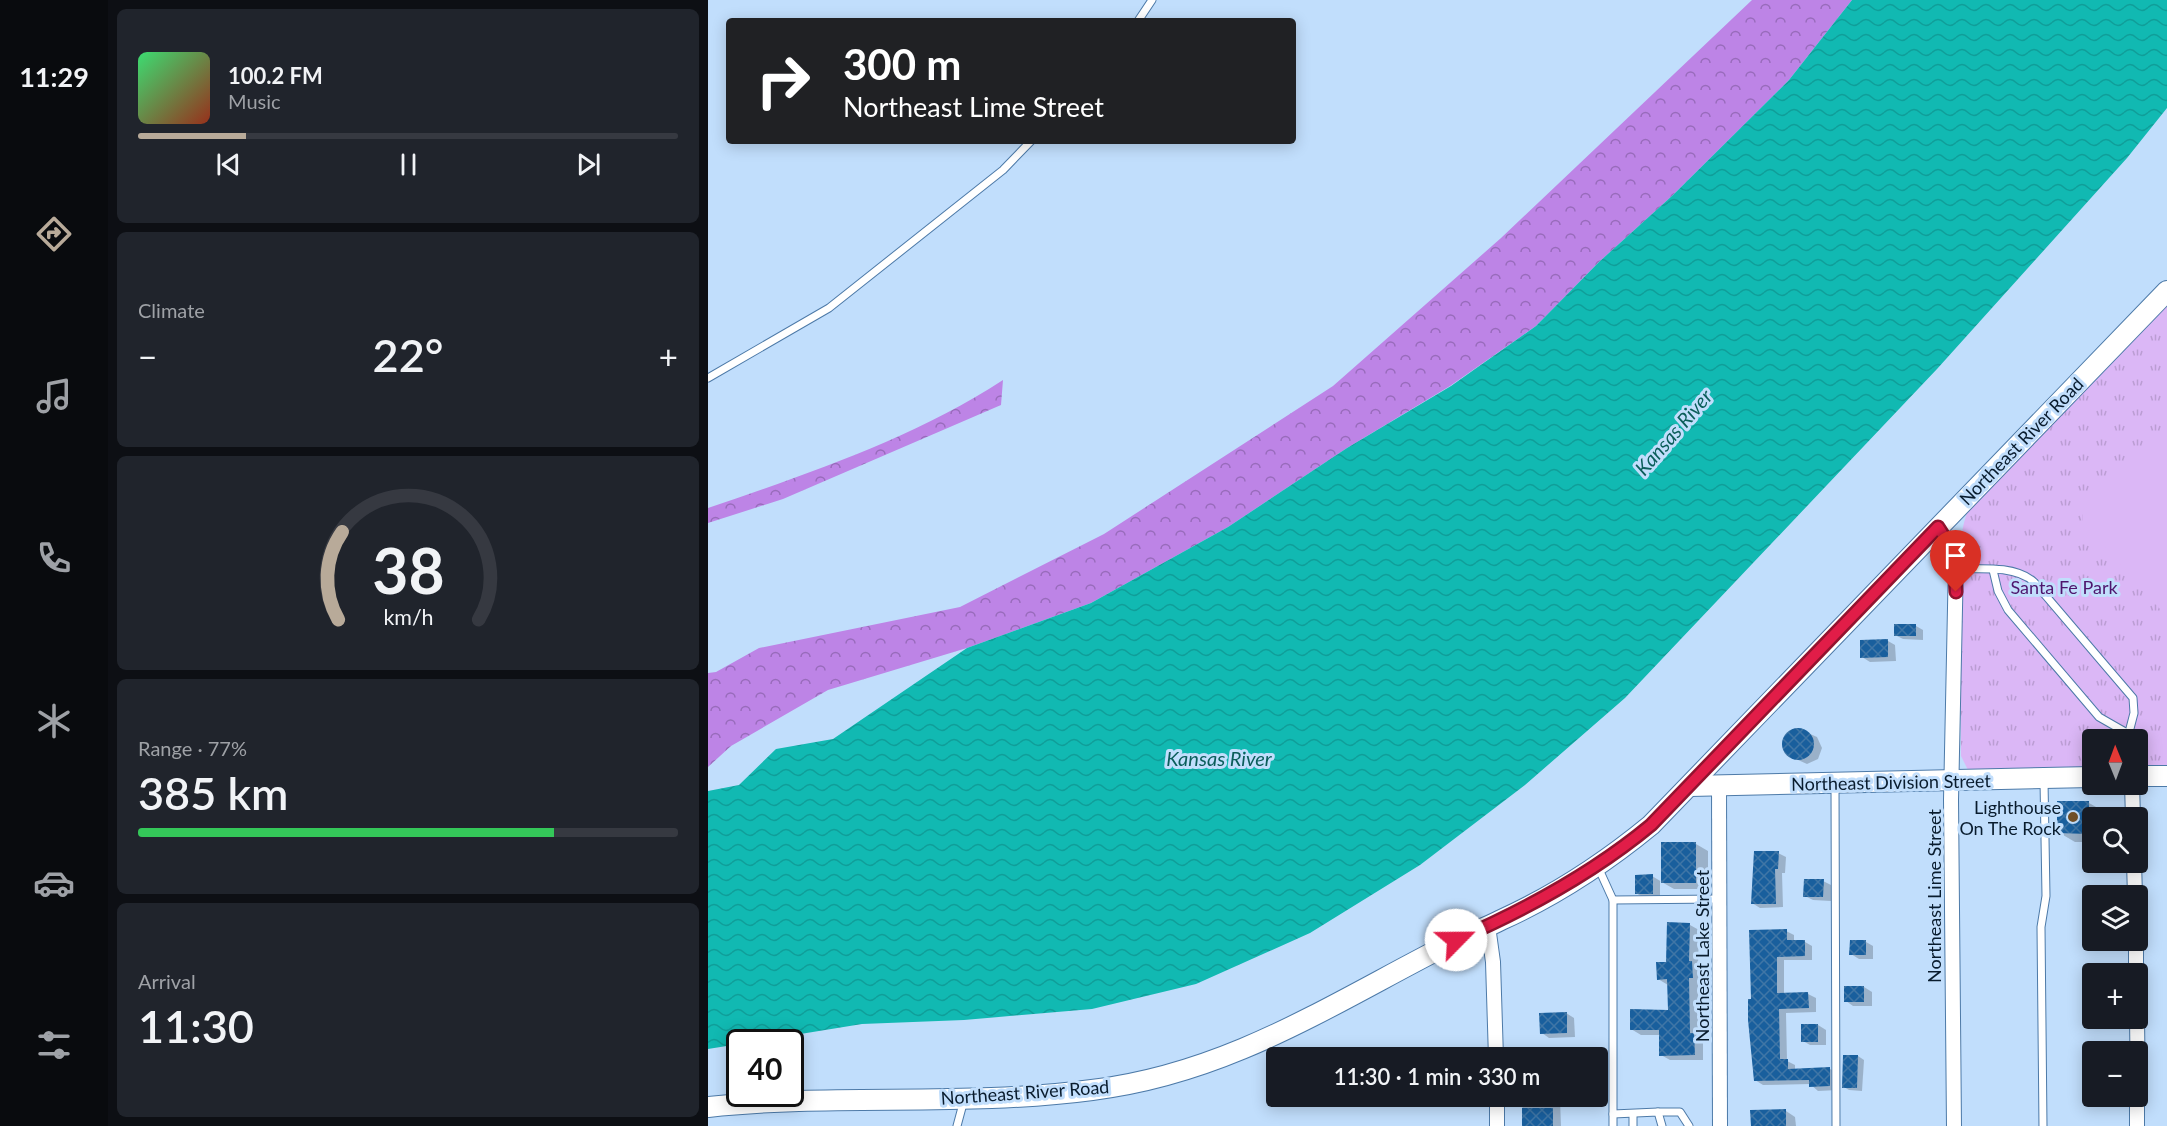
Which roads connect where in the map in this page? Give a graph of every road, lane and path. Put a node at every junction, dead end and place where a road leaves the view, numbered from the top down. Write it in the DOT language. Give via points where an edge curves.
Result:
graph roads {
  1 [pos="1152,0"];
  2 [pos="1140,18"];
  3 [pos="1028,144"];
  4 [pos="2167,291"];
  5 [pos="708,378"];
  6 [pos="1938,527"];
  7 [pos="1956,569"];
  8 [pos="1993,570"];
  9 [pos="2117,729"];
  10 [pos="2129,729"];
  11 [pos="2148,776"];
  12 [pos="2167,776"];
  13 [pos="2082,777"];
  14 [pos="2044,778"];
  15 [pos="1953,781"];
  16 [pos="1835,783"];
  17 [pos="1690,786"];
  18 [pos="1719,786"];
  19 [pos="1597,865"];
  20 [pos="1720,899"];
  21 [pos="1613,900"];
  22 [pos="1488,926"];
  23 [pos="1496,1047"];
  24 [pos="965,1097"];
  25 [pos="708,1107"];
  26 [pos="1497,1107"];
  27 [pos="2138,1107"];
  28 [pos="1658,1112"];
  29 [pos="1613,1114"];
  30 [pos="1633,1114"];
  31 [pos="957,1126"];
  32 [pos="1497,1126"];
  33 [pos="1613,1126"];
  34 [pos="1633,1126"];
  35 [pos="1662,1126"];
  36 [pos="1689,1126"];
  37 [pos="1720,1126"];
  38 [pos="1836,1126"];
  39 [pos="1953,1126"];
  40 [pos="2043,1126"];
  41 [pos="2138,1126"];
  1 -- 2 [label="lane"];
  3 -- 5 [label="lane" via="1003,170 829,308"];
  4 -- 6 [label="street, Northeast River Road"];
  6 -- 7 [label="street, Northeast Lime Street" via="1954,552"];
  6 -- 17 [label="street, Northeast River Road"];
  7 -- 8 [label="lane"];
  7 -- 15 [label="street, Northeast Lime Street"];
  8 -- 9 [label="lane" via="2008,610 2099,717"];
  8 -- 10 [label="lane" via="2026,576 2129,692 2135,705"];
  11 -- 12 [label="street"];
  13 -- 14 [label="street, Northeast Division Street"];
  14 -- 15 [label="street, Northeast Division Street"];
  14 -- 40 [label="lane"];
  15 -- 16 [label="street, Northeast Division Street"];
  15 -- 39 [label="street, Northeast Lime Street"];
  16 -- 18 [label="street, Northeast Division Street"];
  16 -- 38 [label="lane"];
  17 -- 18 [label="street, Northeast Division Street"];
  17 -- 19 [label="street, Northeast River Road" via="1651,825"];
  18 -- 20 [label="street, Northeast Lake Street"];
  19 -- 21 [label="lane"];
  19 -- 22 [label="street, Northeast River Road"];
  20 -- 21 [label="lane"];
  20 -- 37 [label="street, Northeast Lake Street"];
  21 -- 29 [label="lane"];
  22 -- 23 [label="street"];
  22 -- 24 [label="street, Northeast River Road" via="1311,1018 1210,1062 1093,1090"];
  24 -- 25 [label="street, Northeast River Road"];
  24 -- 31 [label="lane"];
  26 -- 32 [label="street"];
  27 -- 41 [label="street"];
  28 -- 30 [label="lane"];
  28 -- 35 [label="lane"];
  28 -- 36 [label="lane" via="1680,1112"];
  29 -- 30 [label="lane"];
  29 -- 33 [label="lane"];
  30 -- 34 [label="lane"];
}
